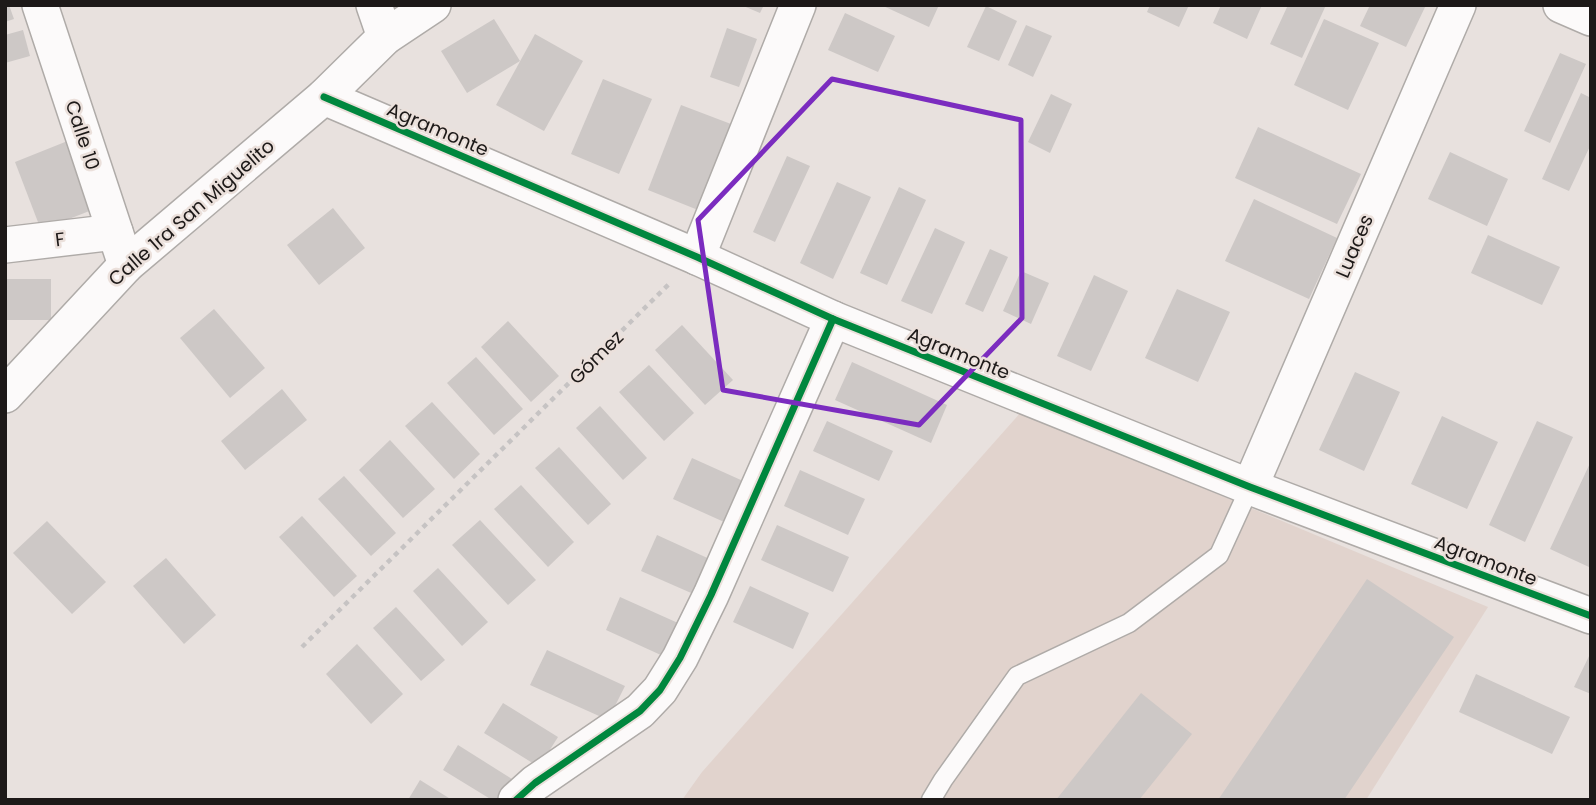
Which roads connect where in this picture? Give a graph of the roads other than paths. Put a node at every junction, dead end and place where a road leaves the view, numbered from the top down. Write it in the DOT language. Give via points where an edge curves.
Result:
graph roads {
  1 [pos="40,5"];
  2 [pos="433,5"];
  3 [pos="798,5"];
  4 [pos="1458,5"];
  5 [pos="1561,5"];
  6 [pos="1591,18"];
  7 [pos="379,21"];
  8 [pos="324,97"];
  9 [pos="115,232"];
  10 [pos="5,245"];
  11 [pos="696,257"];
  12 [pos="126,265"];
  13 [pos="833,319"];
  14 [pos="5,395"];
  15 [pos="1250,487"];
  16 [pos="1591,616"];
  17 [pos="516,800"];
  18 [pos="931,800"];
  1 -- 9 [label="street, Calle 10"];
  2 -- 7 [label="street, Calle 1ra San Miguelito"];
  3 -- 11 [label="street"];
  4 -- 15 [label="street, Luaces"];
  5 -- 6 [label="street"];
  7 -- 8 [label="street, Calle 1ra San Miguelito"];
  8 -- 11 [label="street, Agramonte"];
  8 -- 12 [label="street, Calle 1ra San Miguelito"];
  9 -- 10 [label="street, F"];
  9 -- 12 [label="street, Calle 10"];
  11 -- 13 [label="street, Agramonte"];
  12 -- 14 [label="street, Calle 1ra San Miguelito"];
  13 -- 15 [label="street, Agramonte"];
  13 -- 17 [label="street" via="711,595 660,690 640,711"];
  15 -- 16 [label="street, Agramonte"];
  15 -- 18 [label="lane" via="1219,555 1129,623 1017,676"];
}
